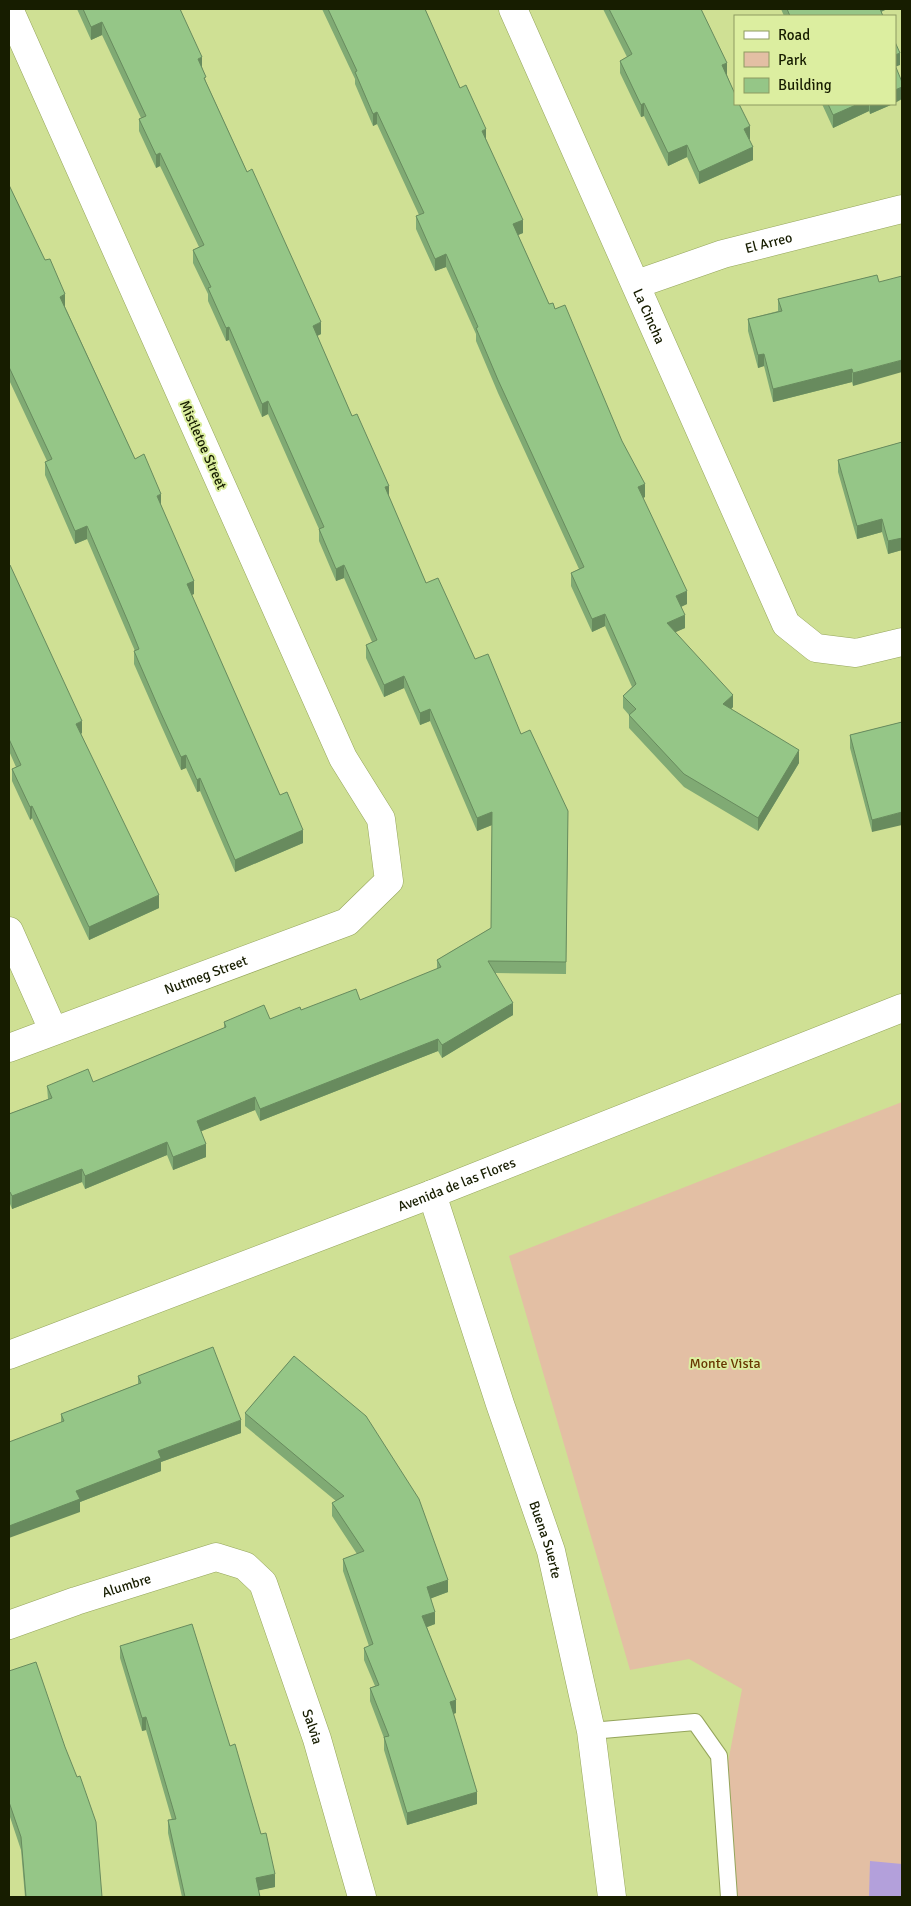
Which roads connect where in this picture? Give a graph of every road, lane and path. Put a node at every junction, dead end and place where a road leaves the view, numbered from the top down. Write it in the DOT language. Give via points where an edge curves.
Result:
graph roads {
  1 [pos="9,9"];
  2 [pos="513,9"];
  3 [pos="902,209"];
  4 [pos="637,284"];
  5 [pos="902,642"];
  6 [pos="390,881"];
  7 [pos="9,931"];
  8 [pos="902,1008"];
  9 [pos="53,1030"];
  10 [pos="9,1048"];
  11 [pos="432,1194"];
  12 [pos="9,1355"];
  13 [pos="245,1566"];
  14 [pos="9,1625"];
  15 [pos="591,1731"];
  16 [pos="362,1897"];
  17 [pos="612,1897"];
  18 [pos="729,1897"];
  1 -- 6 [label="street, Mistletoe Street" via="343,758 381,819"];
  2 -- 4 [label="street, La Cincha"];
  3 -- 4 [label="street, El Arreo" via="723,254"];
  4 -- 5 [label="street, La Cincha" via="786,624 816,648 856,653"];
  6 -- 9 [label="street, Nutmeg Street" via="348,922"];
  7 -- 9 [label="street"];
  8 -- 11 [label="street, Avenida de las Flores"];
  9 -- 10 [label="street, Nutmeg Street"];
  11 -- 12 [label="street, Avenida de las Flores"];
  11 -- 15 [label="street, Buena Suerte" via="551,1552"];
  13 -- 14 [label="street, Alumbre" via="216,1557"];
  13 -- 16 [label="street, Salvia" via="263,1583 317,1739"];
  15 -- 17 [label="street, Buena Suerte"];
  15 -- 18 [label="lane" via="695,1722 719,1756"];
}
